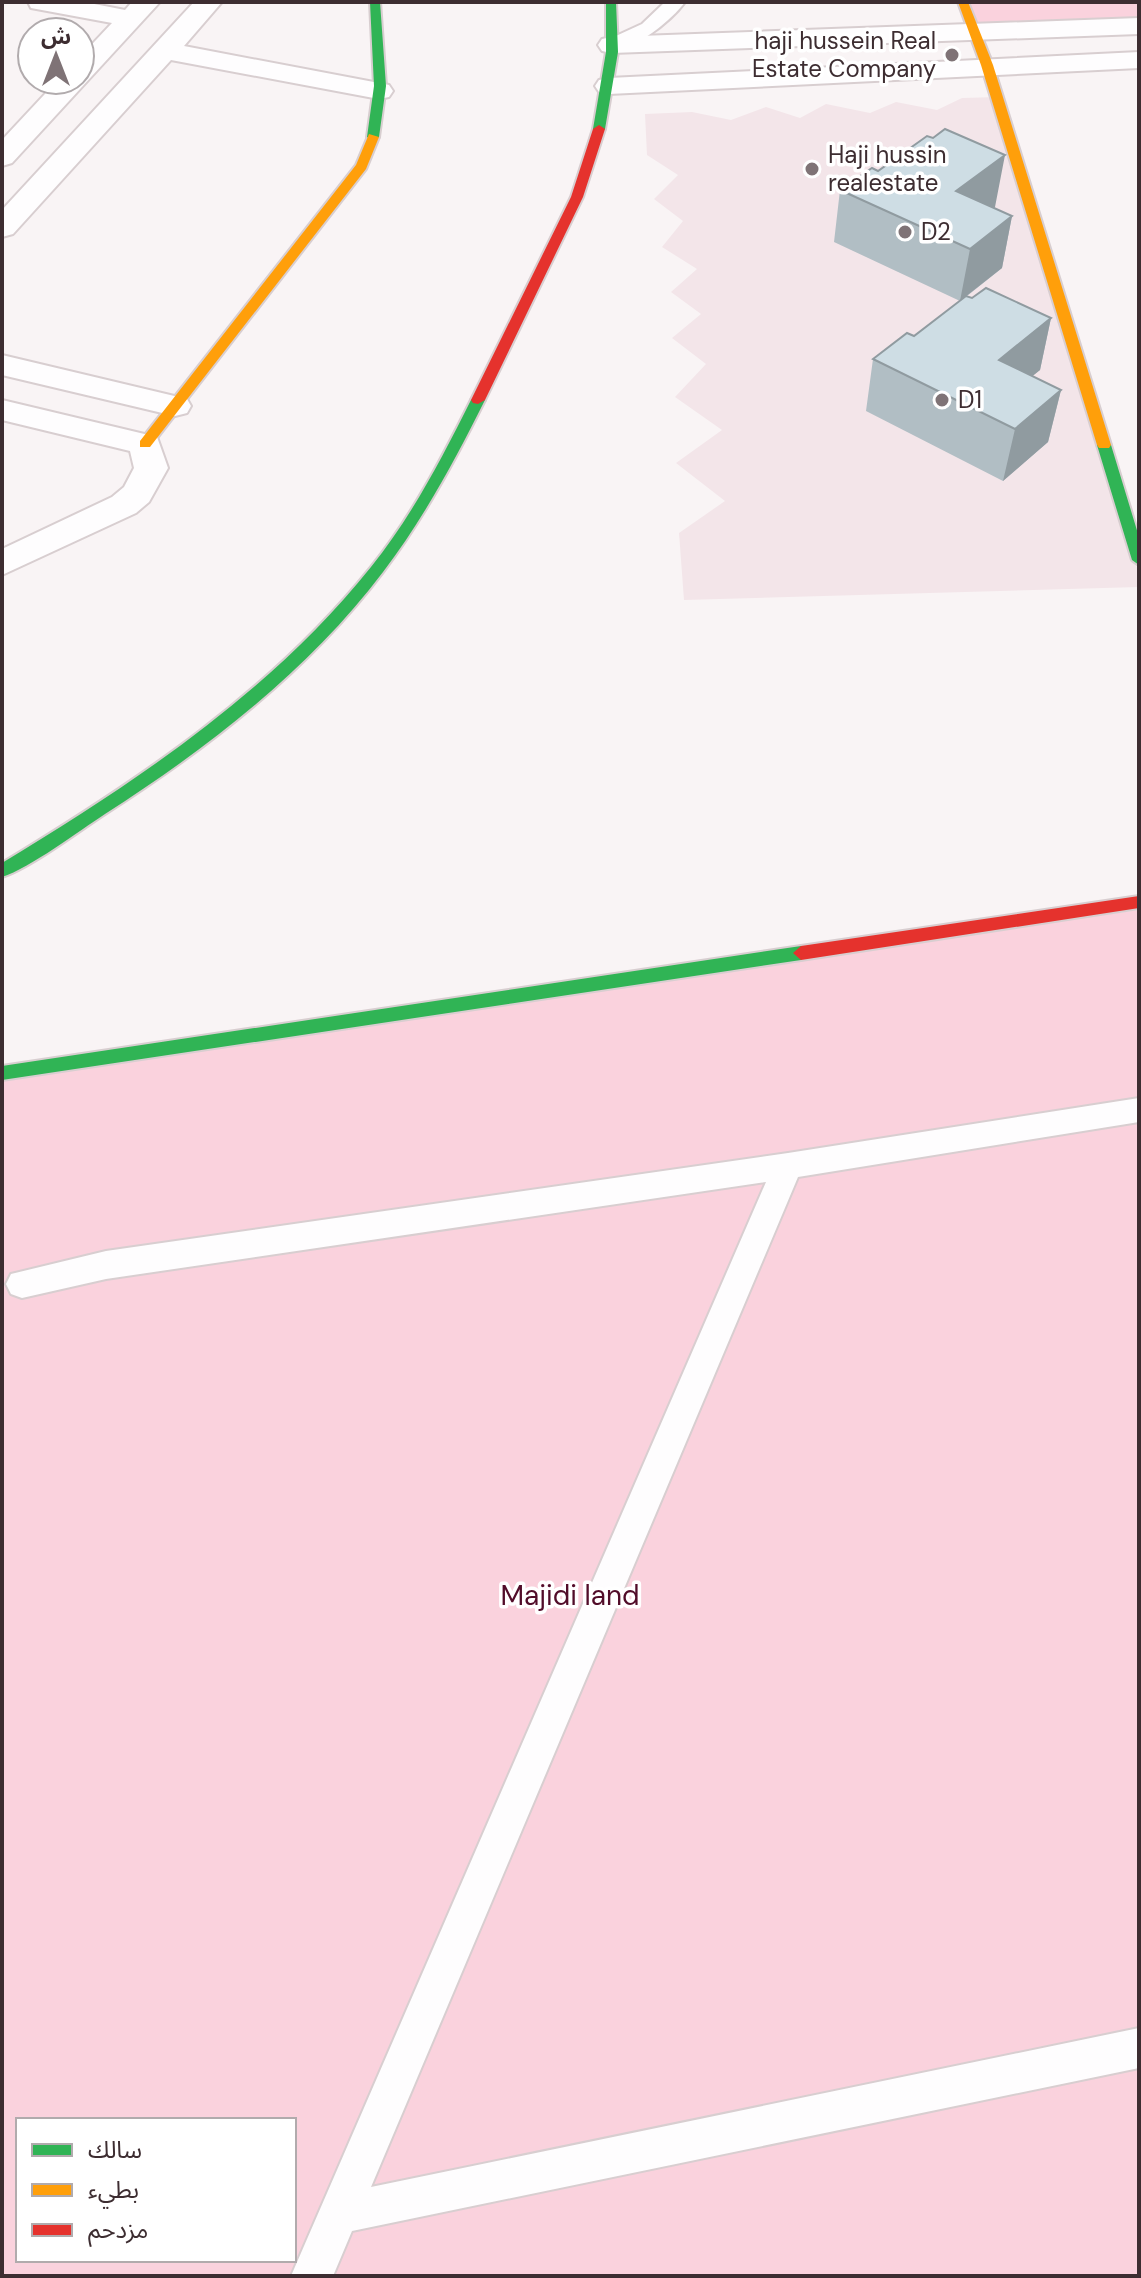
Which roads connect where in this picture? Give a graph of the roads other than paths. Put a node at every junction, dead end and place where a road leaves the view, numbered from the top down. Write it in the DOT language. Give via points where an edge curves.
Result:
graph roads {
  1 [pos="41,2"];
  2 [pos="209,2"];
  3 [pos="375,2"];
  4 [pos="611,2"];
  5 [pos="676,2"];
  6 [pos="963,2"];
  7 [pos="139,11"];
  8 [pos="1139,26"];
  9 [pos="973,30"];
  10 [pos="612,45"];
  11 [pos="163,50"];
  12 [pos="96,56"];
  13 [pos="1139,60"];
  14 [pos="987,65"];
  15 [pos="609,86"];
  16 [pos="379,91"];
  17 [pos="59,96"];
  18 [pos="2,157"];
  19 [pos="2,228"];
  20 [pos="2,365"];
  21 [pos="175,406"];
  22 [pos="2,410"];
  23 [pos="145,444"];
  24 [pos="1139,560"];
  25 [pos="2,563"];
  26 [pos="2,871"];
  27 [pos="1139,902"];
  28 [pos="2,1073"];
  29 [pos="1139,1110"];
  30 [pos="788,1166"];
  31 [pos="22,1284"];
  32 [pos="1139,2048"];
  33 [pos="337,2214"];
  34 [pos="312,2276"];
  1 -- 7 [label="street"];
  2 -- 11 [label="street"];
  3 -- 16 [label="street"];
  4 -- 10 [label="street"];
  5 -- 10 [label="lane" via="649,28"];
  6 -- 9 [label="street"];
  7 -- 12 [label="street"];
  8 -- 9 [label="street"];
  9 -- 10 [label="street"];
  9 -- 14 [label="street"];
  10 -- 15 [label="street"];
  11 -- 16 [label="street"];
  11 -- 19 [label="street"];
  13 -- 14 [label="street"];
  14 -- 15 [label="street"];
  14 -- 24 [label="street"];
  15 -- 26 [label="street" via="591,159 559,237 447,462 375,570 272,681 207,735 134,789"];
  16 -- 21 [label="street" via="379,128 362,166"];
  17 -- 18 [label="street"];
  20 -- 21 [label="street"];
  21 -- 23 [label="street"];
  22 -- 23 [label="street"];
  23 -- 25 [label="street" via="151,468 137,494 124,505"];
  27 -- 28 [label="street"];
  29 -- 30 [label="lane"];
  30 -- 31 [label="lane" via="106,1265"];
  30 -- 33 [label="lane"];
  32 -- 33 [label="lane"];
  33 -- 34 [label="lane"];
}
